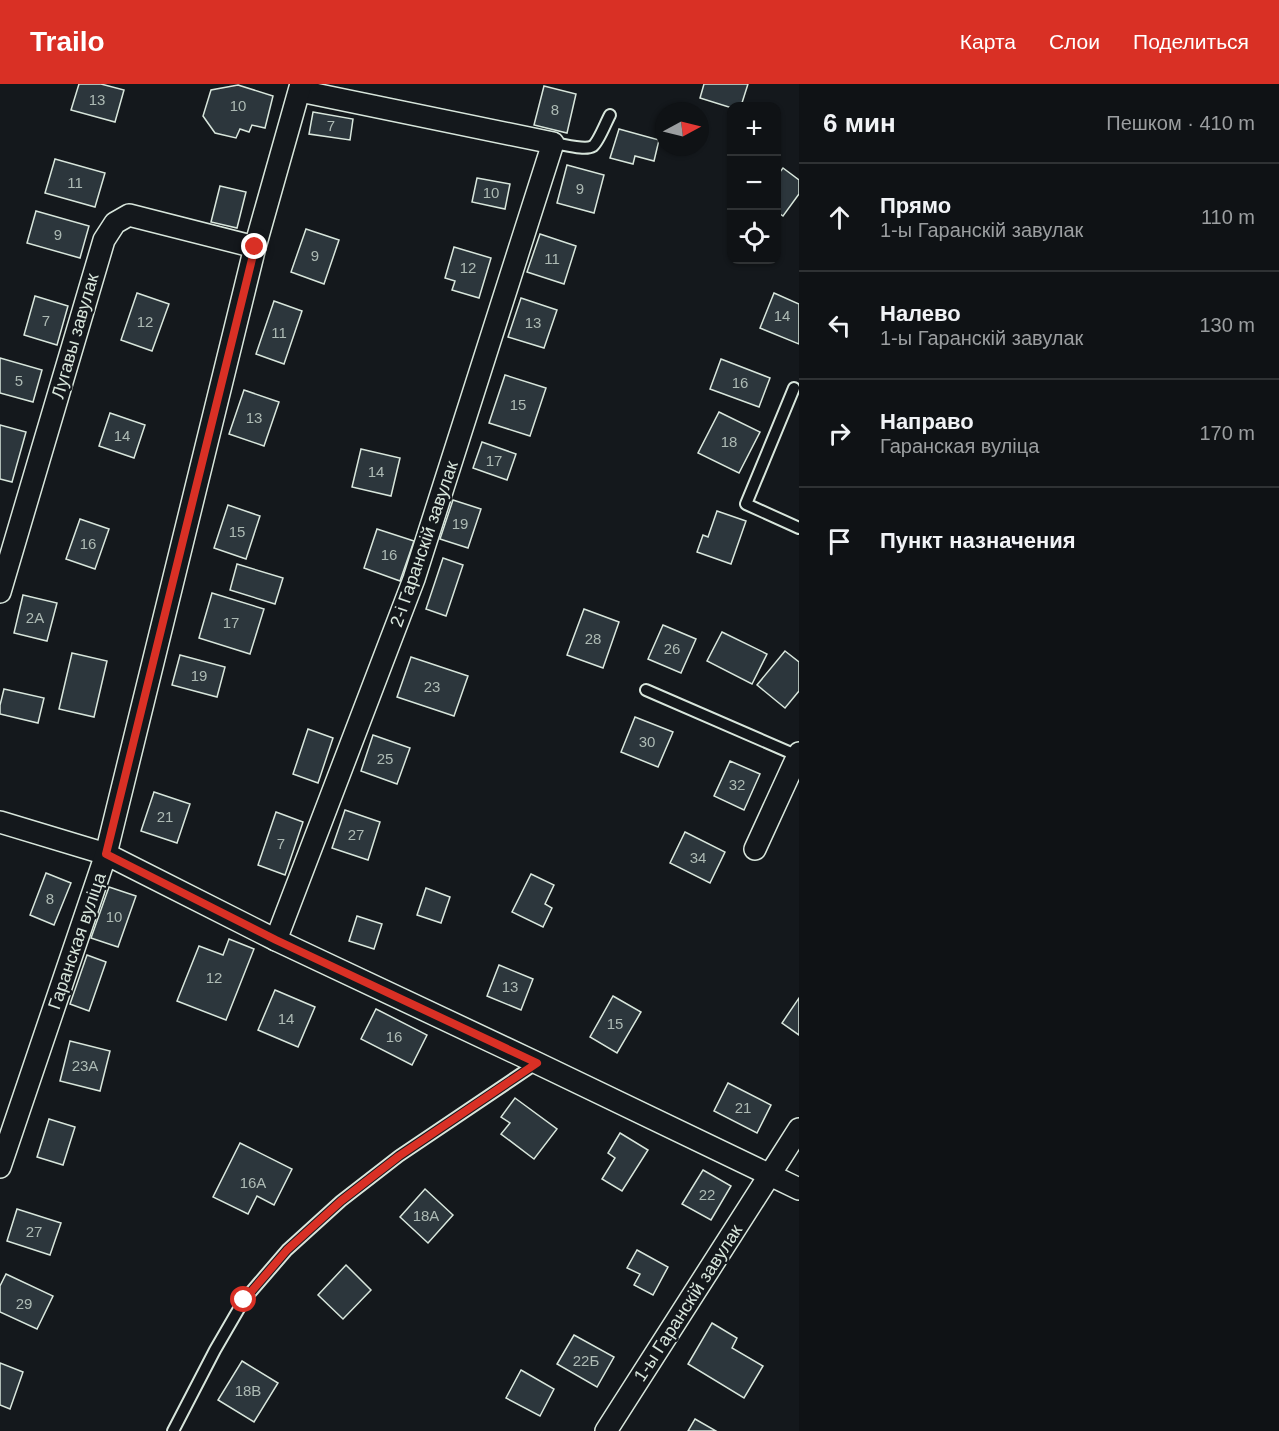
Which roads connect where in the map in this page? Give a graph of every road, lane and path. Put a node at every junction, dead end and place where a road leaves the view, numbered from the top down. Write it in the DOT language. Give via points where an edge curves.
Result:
graph roads {
  1 [pos="301,87"];
  2 [pos="610,115"];
  3 [pos="553,143"];
  4 [pos="255,247"];
  5 [pos="794,388"];
  6 [pos="799,528"];
  7 [pos="0,592"];
  8 [pos="646,690"];
  9 [pos="798,755"];
  10 [pos="0,822"];
  11 [pos="755,849"];
  12 [pos="106,854"];
  13 [pos="276,940"];
  14 [pos="537,1063"];
  15 [pos="799,1130"];
  16 [pos="0,1167"];
  17 [pos="769,1175"];
  18 [pos="799,1189"];
  19 [pos="173,1431"];
  20 [pos="606,1431"];
  1 -- 3 [label="street"];
  1 -- 4 [label="street, Гаранская вуліца"];
  2 -- 3 [label="lane" via="592,147"];
  3 -- 13 [label="street, 2-і Гаранскій завулак" via="414,579"];
  4 -- 7 [label="street, Лугавы завулак" via="129,215 116,223 104,240"];
  4 -- 12 [label="street, Гаранская вуліца"];
  5 -- 6 [label="lane" via="746,504"];
  8 -- 9 [label="lane"];
  9 -- 11 [label="street"];
  10 -- 12 [label="street"];
  12 -- 13 [label="street"];
  12 -- 16 [label="street, Гаранская вуліца"];
  13 -- 14 [label="street"];
  14 -- 17 [label="street"];
  14 -- 19 [label="lane" via="399,1156 287,1250 244,1300"];
  15 -- 17 [label="street, 1-ы Гаранскій завулак"];
  17 -- 18 [label="street"];
  17 -- 20 [label="street, 1-ы Гаранскій завулак"];
}
